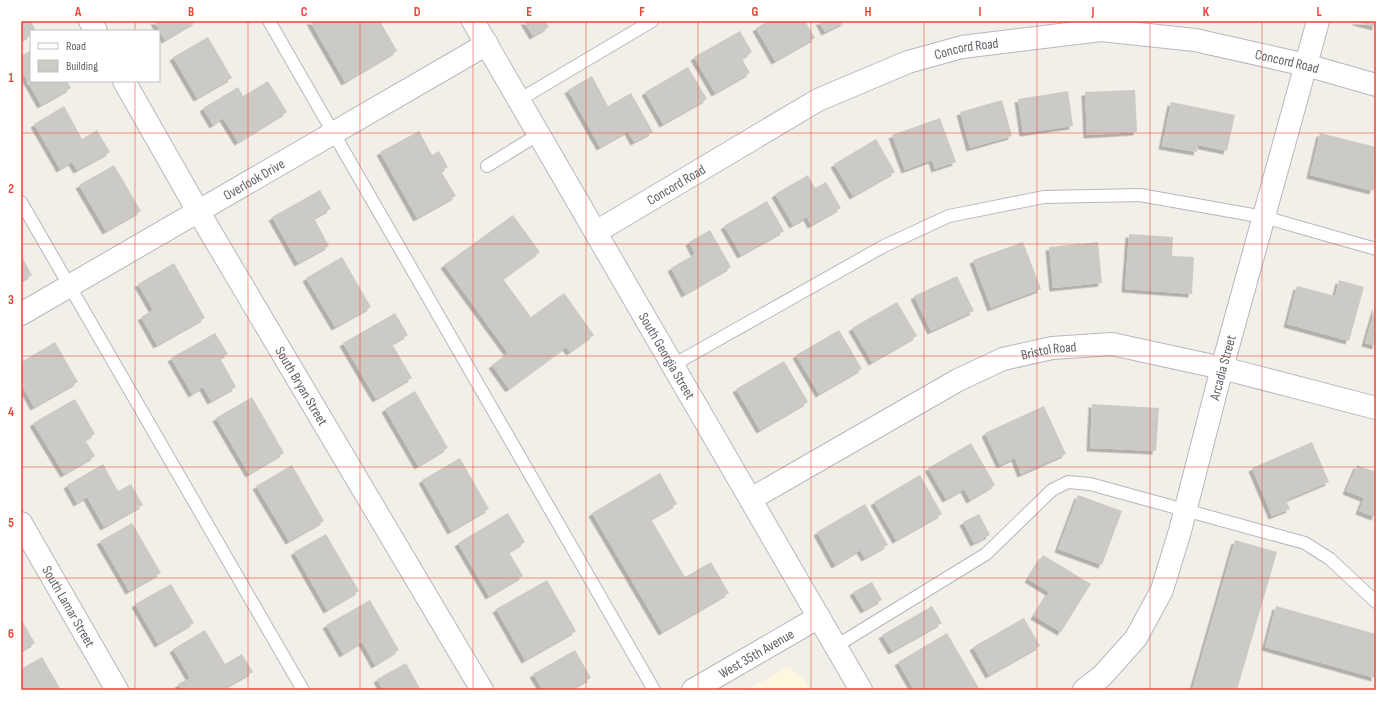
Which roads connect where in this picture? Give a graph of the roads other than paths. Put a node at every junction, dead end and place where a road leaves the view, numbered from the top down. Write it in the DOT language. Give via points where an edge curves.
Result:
graph roads {
  1 [pos="90,21"];
  2 [pos="270,21"];
  3 [pos="473,21"];
  4 [pos="652,21"];
  5 [pos="1318,21"];
  6 [pos="95,30"];
  7 [pos="487,44"];
  8 [pos="1306,65"];
  9 [pos="125,82"];
  10 [pos="1376,85"];
  11 [pos="519,100"];
  12 [pos="333,133"];
  13 [pos="539,134"];
  14 [pos="487,166"];
  15 [pos="21,202"];
  16 [pos="198,211"];
  17 [pos="1264,217"];
  18 [pos="596,232"];
  19 [pos="1376,249"];
  20 [pos="70,286"];
  21 [pos="21,314"];
  22 [pos="673,366"];
  23 [pos="1222,368"];
  24 [pos="1376,408"];
  25 [pos="751,499"];
  26 [pos="1186,510"];
  27 [pos="21,523"];
  28 [pos="1376,602"];
  29 [pos="819,617"];
  30 [pos="836,646"];
  31 [pos="117,690"];
  32 [pos="303,690"];
  33 [pos="482,690"];
  34 [pos="654,690"];
  35 [pos="693,690"];
  36 [pos="862,690"];
  37 [pos="1084,690"];
  1 -- 6 [label="street"];
  2 -- 12 [label="lane"];
  3 -- 7 [label="street, South Georgia Street"];
  4 -- 11 [label="lane"];
  5 -- 8 [label="street, Arcadia Street"];
  7 -- 11 [label="street, South Georgia Street"];
  7 -- 12 [label="street, Overlook Drive"];
  8 -- 10 [label="street, Concord Road"];
  8 -- 17 [label="street, Arcadia Street"];
  8 -- 18 [label="street, Concord Road" via="1195,40 1101,30 962,47 908,62 818,100"];
  9 -- 16 [label="street, South Bryan Street"];
  11 -- 13 [label="street, South Georgia Street"];
  12 -- 16 [label="street, Overlook Drive"];
  12 -- 34 [label="lane"];
  13 -- 14 [label="lane"];
  13 -- 18 [label="street, South Georgia Street"];
  15 -- 20 [label="lane"];
  16 -- 20 [label="street, Overlook Drive"];
  16 -- 33 [label="street, South Bryan Street"];
  17 -- 19 [label="lane"];
  17 -- 22 [label="lane" via="1140,195 1044,196 949,216 884,246"];
  17 -- 23 [label="street, Arcadia Street"];
  18 -- 22 [label="street, South Georgia Street"];
  20 -- 21 [label="street, Overlook Drive"];
  20 -- 32 [label="lane"];
  22 -- 25 [label="street, South Georgia Street"];
  23 -- 24 [label="street, Bristol Road"];
  23 -- 25 [label="street, Bristol Road" via="1112,344 1052,348 1003,359 958,380"];
  23 -- 26 [label="street, Arcadia Street"];
  25 -- 29 [label="street, South Georgia Street"];
  26 -- 28 [label="lane" via="1305,543 1330,559"];
  26 -- 30 [label="lane" via="1090,484 1068,482 1052,490 986,554"];
  26 -- 37 [label="street, Arcadia Street" via="1162,590 1136,638 1102,676"];
  27 -- 31 [label="street, South Lamar Street"];
  29 -- 30 [label="street, South Georgia Street"];
  29 -- 35 [label="street, West 35th Avenue"];
  30 -- 36 [label="street, South Georgia Street"];
}
